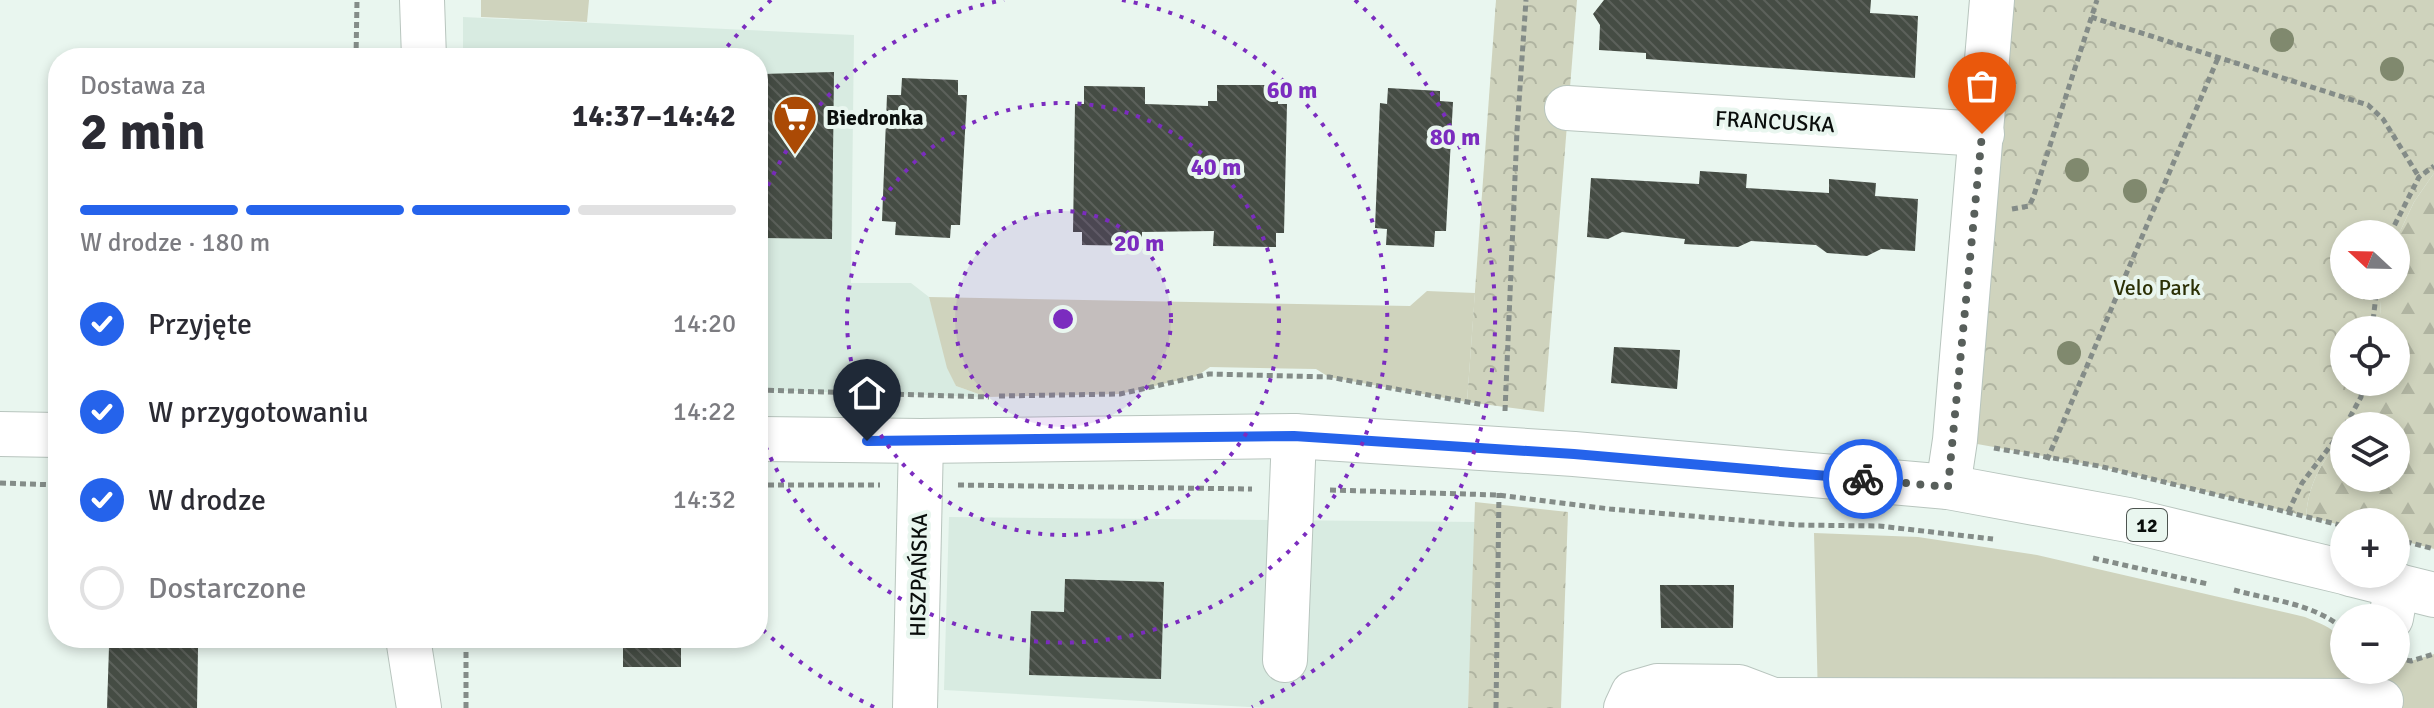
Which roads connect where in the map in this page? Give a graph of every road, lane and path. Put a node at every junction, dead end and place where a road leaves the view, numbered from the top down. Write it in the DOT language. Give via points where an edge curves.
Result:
graph roads {
  1 [pos="357,0"];
  2 [pos="422,0"];
  3 [pos="1526,0"];
  4 [pos="1992,0"];
  5 [pos="2097,0"];
  6 [pos="2091,17"];
  7 [pos="356,48"];
  8 [pos="424,48"];
  9 [pos="2218,58"];
  10 [pos="1567,108"];
  11 [pos="1982,134"];
  12 [pos="2434,166"];
  13 [pos="2419,177"];
  14 [pos="1976,204"];
  15 [pos="2397,220"];
  16 [pos="0,434"];
  17 [pos="48,435"];
  18 [pos="1294,436"];
  19 [pos="768,439"];
  20 [pos="921,441"];
  21 [pos="2330,446"];
  22 [pos="1503,450"];
  23 [pos="2047,458"];
  24 [pos="0,483"];
  25 [pos="48,485"];
  26 [pos="768,485"];
  27 [pos="920,485"];
  28 [pos="1948,487"];
  29 [pos="1292,489"];
  30 [pos="1498,495"];
  31 [pos="2288,512"];
  32 [pos="2001,540"];
  33 [pos="2410,543"];
  34 [pos="2434,549"];
  35 [pos="2091,557"];
  36 [pos="2330,569"];
  37 [pos="2211,585"];
  38 [pos="2226,588"];
  39 [pos="2382,588"];
  40 [pos="2407,599"];
  41 [pos="2330,618"];
  42 [pos="410,648"];
  43 [pos="433,648"];
  44 [pos="466,648"];
  45 [pos="2434,654"];
  46 [pos="1285,660"];
  47 [pos="2410,661"];
  48 [pos="2382,693"];
  49 [pos="1773,704"];
  50 [pos="419,708"];
  51 [pos="425,708"];
  52 [pos="466,708"];
  53 [pos="915,708"];
  54 [pos="1496,708"];
  55 [pos="1626,708"];
  1 -- 7 [label="path"];
  2 -- 8 [label="street"];
  3 -- 22 [label="path"];
  4 -- 11 [label="street"];
  5 -- 6 [label="path"];
  6 -- 9 [label="path"];
  6 -- 14 [label="path" via="2029,206 2017,210"];
  9 -- 13 [label="path" via="2368,105 2383,119"];
  9 -- 23 [label="path"];
  10 -- 11 [label="street, FRANCUSKA"];
  11 -- 14 [label="street"];
  12 -- 13 [label="path"];
  13 -- 15 [label="path"];
  14 -- 28 [label="street"];
  16 -- 17 [label="street"];
  18 -- 20 [label="street, 12"];
  18 -- 22 [label="street, 12"];
  18 -- 29 [label="street"];
  19 -- 20 [label="street, 12"];
  20 -- 27 [label="street, HISZPAŃSKA"];
  21 -- 31 [label="path"];
  22 -- 28 [label="street, 12"];
  22 -- 30 [label="path"];
  24 -- 25 [label="path"];
  26 -- 27 [label="path"];
  27 -- 29 [label="path"];
  27 -- 53 [label="street, HISZPAŃSKA"];
  28 -- 36 [label="street, 12" via="2128,520"];
  29 -- 30 [label="path"];
  29 -- 46 [label="street"];
  30 -- 32 [label="path"];
  30 -- 54 [label="path"];
  33 -- 34 [label="path"];
  35 -- 37 [label="path"];
  38 -- 41 [label="path"];
  39 -- 40 [label="street"];
  42 -- 50 [label="street"];
  43 -- 51 [label="street"];
  44 -- 52 [label="path"];
  45 -- 47 [label="path"];
  48 -- 49 [label="street"];
  49 -- 55 [label="street" via="1739,687 1657,686 1633,693"];
}
